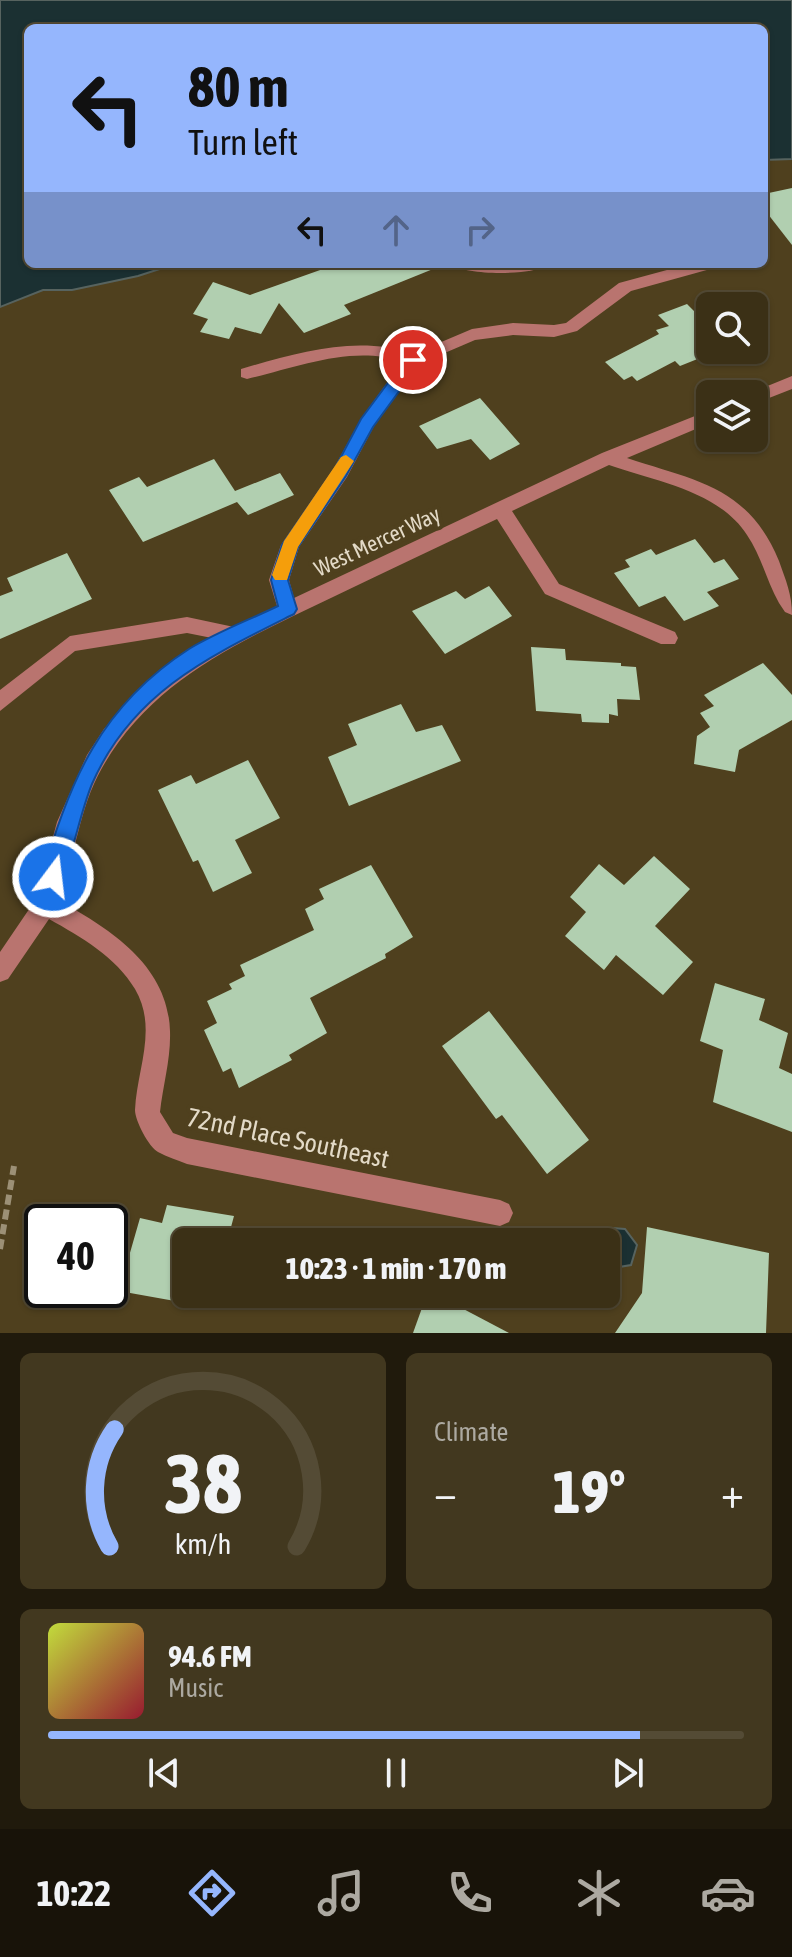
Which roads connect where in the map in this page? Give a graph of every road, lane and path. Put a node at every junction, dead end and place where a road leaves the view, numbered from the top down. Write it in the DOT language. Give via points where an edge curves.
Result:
graph roads {
  1 [pos="694,268"];
  2 [pos="413,360"];
  3 [pos="247,373"];
  4 [pos="792,382"];
  5 [pos="768,392"];
  6 [pos="696,422"];
  7 [pos="608,458"];
  8 [pos="501,509"];
  9 [pos="792,607"];
  10 [pos="288,609"];
  11 [pos="235,635"];
  12 [pos="668,638"];
  13 [pos="0,702"];
  14 [pos="45,905"];
  15 [pos="0,971"];
  16 [pos="14,1166"];
  17 [pos="500,1213"];
  18 [pos="0,1249"];
  1 -- 2 [label="street" via="625,287 571,327 472,335"];
  2 -- 3 [label="street" via="393,350"];
  2 -- 10 [label="street" via="290,545 279,580"];
  4 -- 5 [label="street"];
  6 -- 7 [label="street, West Mercer Way"];
  7 -- 8 [label="street, West Mercer Way"];
  7 -- 9 [label="street" via="737,509 753,528"];
  8 -- 10 [label="street, West Mercer Way"];
  8 -- 12 [label="street" via="552,589"];
  10 -- 11 [label="street, West Mercer Way"];
  11 -- 13 [label="street" via="187,625 70,644"];
  11 -- 14 [label="street, West Mercer Way" via="197,654 157,684 103,743 68,821"];
  14 -- 15 [label="street, West Mercer Way"];
  14 -- 17 [label="street, 72nd Place Southeast" via="105,938 133,963 148,989 157,1022 158,1057 147,1114 164,1142 187,1151"];
  16 -- 18 [label="path"];
}
